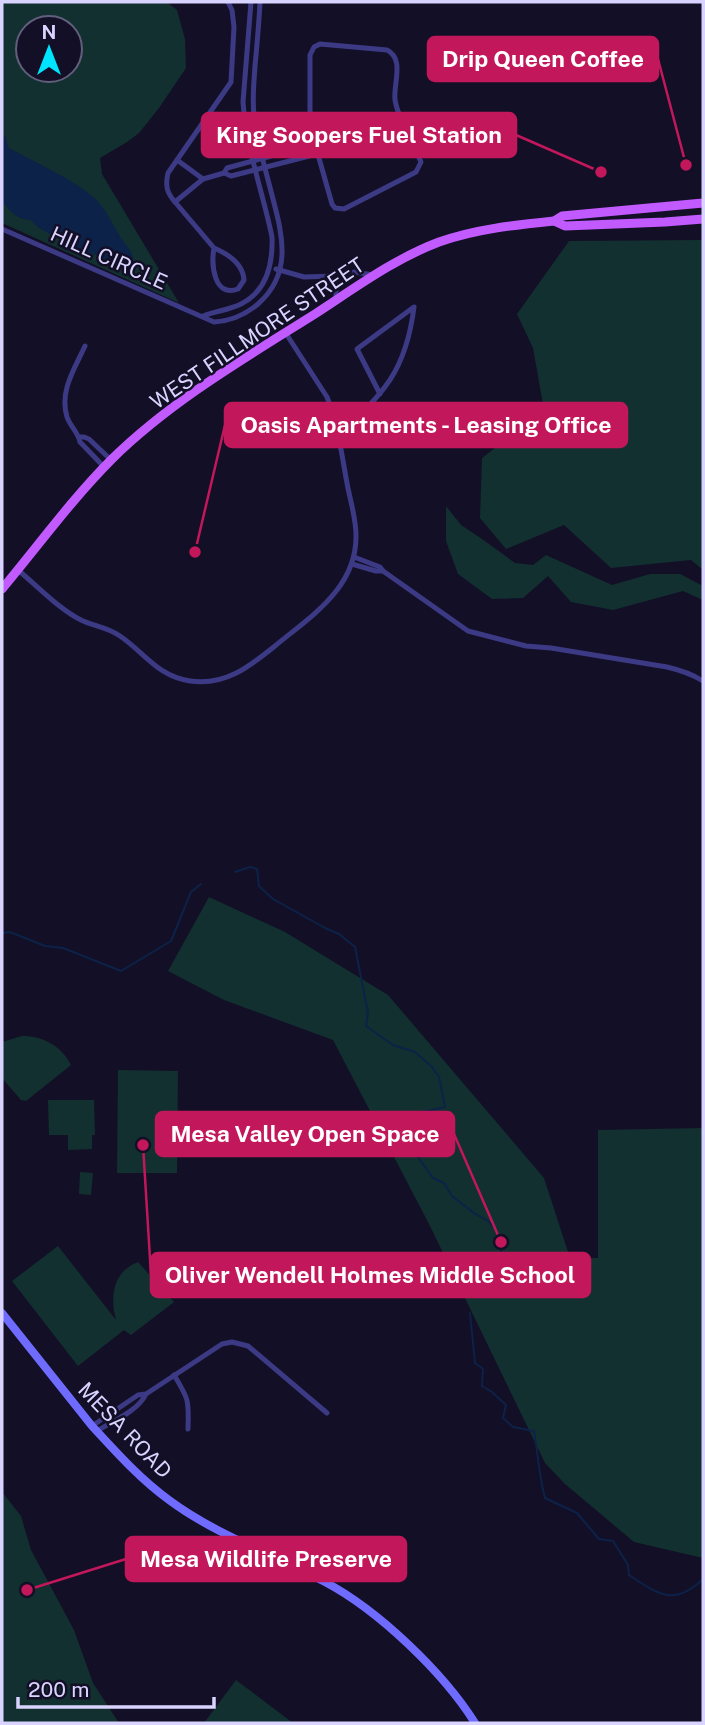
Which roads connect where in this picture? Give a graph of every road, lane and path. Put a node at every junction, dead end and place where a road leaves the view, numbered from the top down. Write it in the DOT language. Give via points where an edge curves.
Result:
graph roads {
  1 [pos="228,2"];
  2 [pos="251,2"];
  3 [pos="260,2"];
  4 [pos="315,144"];
  5 [pos="317,154"];
  6 [pos="263,158"];
  7 [pos="177,160"];
  8 [pos="254,160"];
  9 [pos="265,168"];
  10 [pos="256,170"];
  11 [pos="223,173"];
  12 [pos="203,179"];
  13 [pos="176,202"];
  14 [pos="703,203"];
  15 [pos="703,219"];
  16 [pos="554,221"];
  17 [pos="2,229"];
  18 [pos="214,248"];
  19 [pos="270,268"];
  20 [pos="279,270"];
  21 [pos="336,276"];
  22 [pos="374,276"];
  23 [pos="336,300"];
  24 [pos="203,316"];
  25 [pos="285,332"];
  26 [pos="85,346"];
  27 [pos="380,394"];
  28 [pos="337,435"];
  29 [pos="108,464"];
  30 [pos="353,561"];
  31 [pos="18,570"];
  32 [pos="2,589"];
  33 [pos="703,681"];
  34 [pos="2,1313"];
  35 [pos="174,1375"];
  36 [pos="327,1413"];
  37 [pos="95,1429"];
  38 [pos="188,1429"];
  39 [pos="475,1723"];
  1 -- 7 [label="street" via="234,27 231,82"];
  2 -- 8 [label="street" via="243,102"];
  3 -- 6 [label="street, HILL CIRCLE" via="253,104"];
  4 -- 5 [label="street"];
  4 -- 5 [label="street" via="310,111 314,47 393,53 397,59 396,101 421,162 416,172 344,209 335,208"];
  4 -- 6 [label="street"];
  5 -- 9 [label="street"];
  6 -- 8 [label="street"];
  6 -- 9 [label="street, HILL CIRCLE"];
  7 -- 12 [label="street"];
  7 -- 13 [label="street" via="166,181"];
  8 -- 10 [label="street"];
  8 -- 11 [label="street"];
  9 -- 10 [label="street"];
  9 -- 20 [label="street, HILL CIRCLE" via="282,242"];
  10 -- 11 [label="street" via="231,176"];
  10 -- 19 [label="street" via="272,237"];
  11 -- 12 [label="street"];
  12 -- 13 [label="street"];
  13 -- 18 [label="street"];
  14 -- 16 [label="main road, WEST FILLMORE STREET" via="562,216"];
  15 -- 16 [label="main road, WEST FILLMORE STREET" via="565,226"];
  16 -- 22 [label="main road, WEST FILLMORE STREET" via="463,234"];
  17 -- 24 [label="street, HILL CIRCLE"];
  18 -- 18 [label="street" via="218,284 227,291 238,289 244,280 241,268"];
  19 -- 20 [label="street"];
  19 -- 24 [label="street" via="248,300"];
  20 -- 21 [label="street" via="304,277"];
  20 -- 24 [label="street, HILL CIRCLE" via="266,296 246,313 220,322"];
  21 -- 22 [label="street" via="355,272"];
  21 -- 23 [label="street"];
  22 -- 23 [label="main road, WEST FILLMORE STREET"];
  23 -- 25 [label="main road, WEST FILLMORE STREET"];
  25 -- 28 [label="street" via="327,397"];
  25 -- 29 [label="main road, WEST FILLMORE STREET" via="180,401"];
  26 -- 29 [label="street" via="66,386 64,405 79,437 89,439"];
  27 -- 27 [label="street" via="404,354 414,307 357,349"];
  27 -- 28 [label="street"];
  28 -- 30 [label="street" via="355,522"];
  29 -- 31 [label="main road, WEST FILLMORE STREET"];
  30 -- 31 [label="street" via="332,598 256,661 234,676 205,682 157,668 118,635 71,614"];
  30 -- 33 [label="street" via="380,567 468,631 526,646 667,667"];
  31 -- 32 [label="main road, WEST FILLMORE STREET"];
  34 -- 37 [label="main road, MESA ROAD"];
  35 -- 36 [label="street" via="217,1347 237,1342 248,1346"];
  35 -- 37 [label="street" via="138,1395"];
  35 -- 38 [label="street" via="188,1401"];
  37 -- 39 [label="main road, MESA ROAD" via="154,1488 190,1514 327,1583 363,1607 434,1672"];
}
